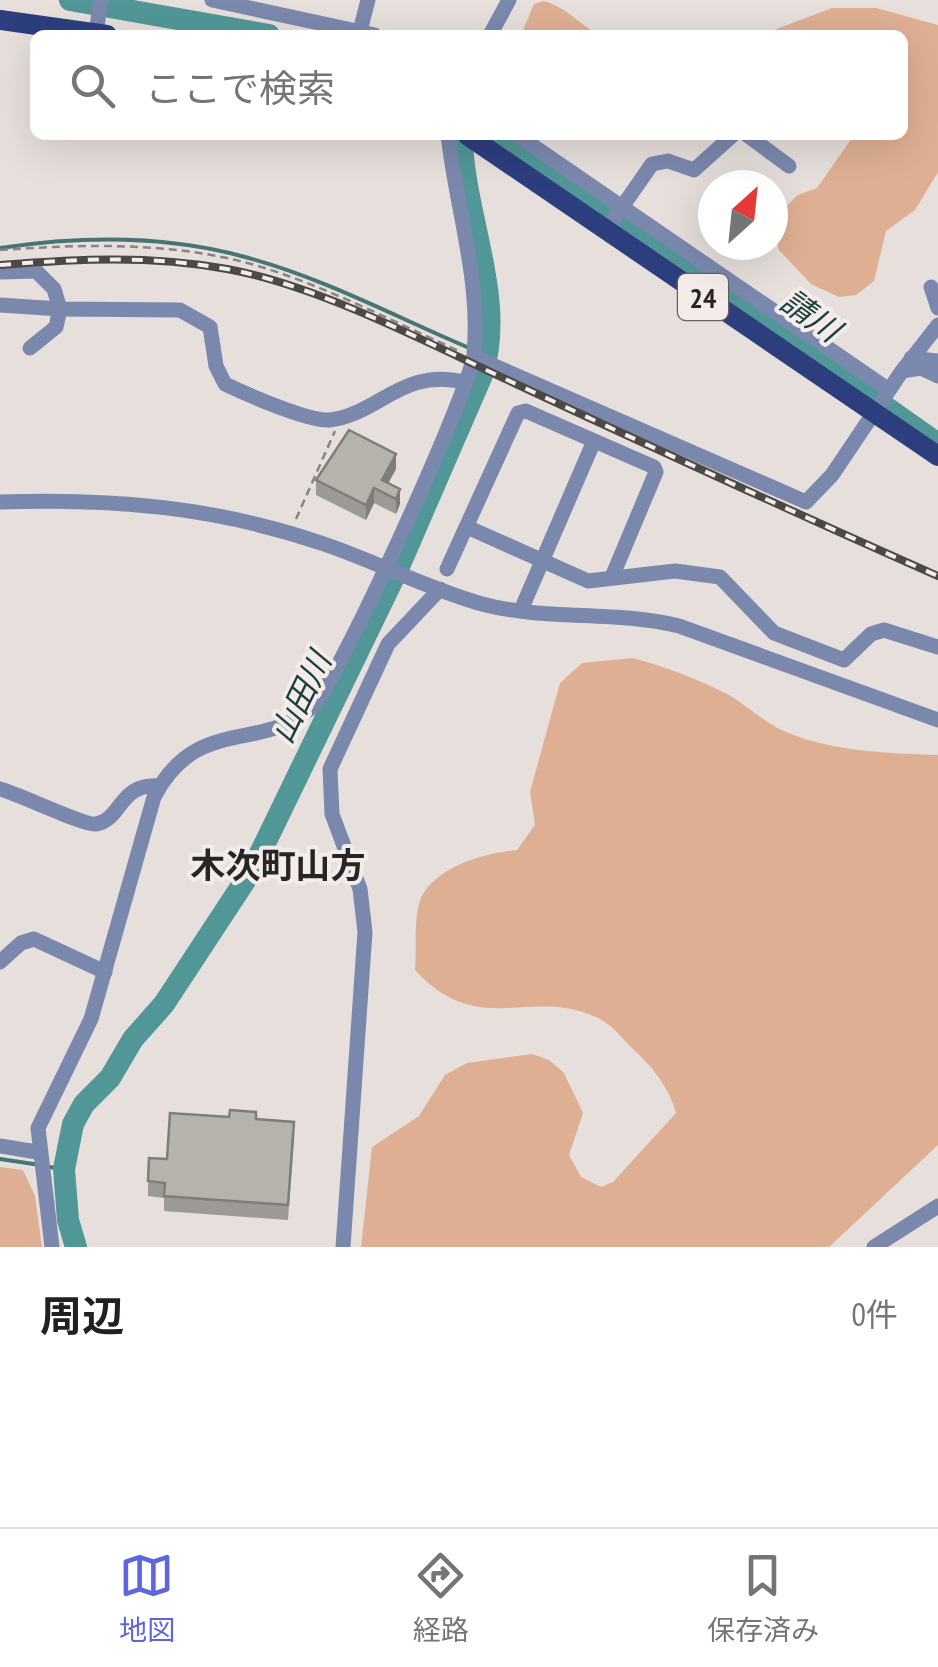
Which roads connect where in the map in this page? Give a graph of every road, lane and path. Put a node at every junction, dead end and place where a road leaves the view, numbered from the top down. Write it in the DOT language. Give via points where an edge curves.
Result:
graph roads {
  1 [pos="101,0"];
  2 [pos="212,0"];
  3 [pos="368,0"];
  4 [pos="509,0"];
  5 [pos="0,20"];
  6 [pos="100,29"];
  7 [pos="349,30"];
  8 [pos="363,30"];
  9 [pos="493,30"];
  10 [pos="449,140"];
  11 [pos="474,140"];
  12 [pos="524,140"];
  13 [pos="727,140"];
  14 [pos="754,140"];
  15 [pos="789,166"];
  16 [pos="622,207"];
  17 [pos="609,226"];
  18 [pos="0,250"];
  19 [pos="0,272"];
  20 [pos="931,288"];
  21 [pos="0,304"];
  22 [pos="938,308"];
  23 [pos="60,309"];
  24 [pos="938,325"];
  25 [pos="30,348"];
  26 [pos="482,361"];
  27 [pos="938,361"];
  28 [pos="906,365"];
  29 [pos="938,376"];
  30 [pos="464,382"];
  31 [pos="889,390"];
  32 [pos="872,415"];
  33 [pos="343,416"];
  34 [pos="594,441"];
  35 [pos="938,456"];
  36 [pos="0,502"];
  37 [pos="293,525"];
  38 [pos="467,527"];
  39 [pos="542,561"];
  40 [pos="447,568"];
  41 [pos="393,570"];
  42 [pos="612,576"];
  43 [pos="440,589"];
  44 [pos="521,610"];
  45 [pos="938,647"];
  46 [pos="938,720"];
  47 [pos="160,786"];
  48 [pos="0,788"];
  49 [pos="0,962"];
  50 [pos="105,972"];
  51 [pos="0,1146"];
  52 [pos="37,1152"];
  53 [pos="938,1206"];
  54 [pos="52,1247"];
  55 [pos="343,1247"];
  56 [pos="874,1247"];
  1 -- 6 [label="street"];
  2 -- 7 [label="street"];
  3 -- 8 [label="street"];
  4 -- 9 [label="street"];
  5 -- 6 [label="main road"];
  10 -- 26 [label="street"];
  11 -- 17 [label="main road, 24"];
  12 -- 16 [label="street"];
  13 -- 16 [label="street" via="694,170 668,161 652,164"];
  14 -- 15 [label="street"];
  16 -- 17 [label="street"];
  16 -- 31 [label="street"];
  17 -- 32 [label="main road, 24"];
  18 -- 26 [label="path" via="121,246 224,258 304,283"];
  19 -- 23 [label="street" via="44,276"];
  20 -- 22 [label="street"];
  21 -- 23 [label="street"];
  23 -- 25 [label="street" via="56,327"];
  23 -- 33 [label="street" via="190,314 210,327 225,384 324,420"];
  24 -- 28 [label="street"];
  26 -- 30 [label="street"];
  26 -- 32 [label="street" via="806,502"];
  27 -- 28 [label="street"];
  28 -- 29 [label="street"];
  28 -- 31 [label="street"];
  30 -- 33 [label="street" via="407,385"];
  30 -- 41 [label="street"];
  31 -- 32 [label="street"];
  32 -- 35 [label="main road, 24"];
  33 -- 37 [label="path"];
  34 -- 38 [label="street" via="518,413"];
  34 -- 39 [label="street"];
  34 -- 42 [label="street" via="656,472"];
  36 -- 41 [label="street" via="138,502 217,513"];
  38 -- 39 [label="street"];
  38 -- 40 [label="street"];
  39 -- 42 [label="street" via="588,581"];
  39 -- 44 [label="street"];
  41 -- 43 [label="street"];
  41 -- 47 [label="street" via="311,708 288,723 199,748"];
  42 -- 45 [label="street" via="675,571 720,577 774,633 844,660 870,634 884,630"];
  43 -- 44 [label="street"];
  43 -- 55 [label="street" via="388,644 330,769 332,814 360,890 365,932"];
  44 -- 46 [label="street" via="679,626"];
  47 -- 48 [label="street" via="132,791 104,822 91,825"];
  47 -- 50 [label="street"];
  49 -- 50 [label="street" via="34,939"];
  50 -- 52 [label="street" via="91,1019 44,1110"];
  51 -- 52 [label="street"];
  52 -- 54 [label="street"];
  53 -- 56 [label="street"];
}
